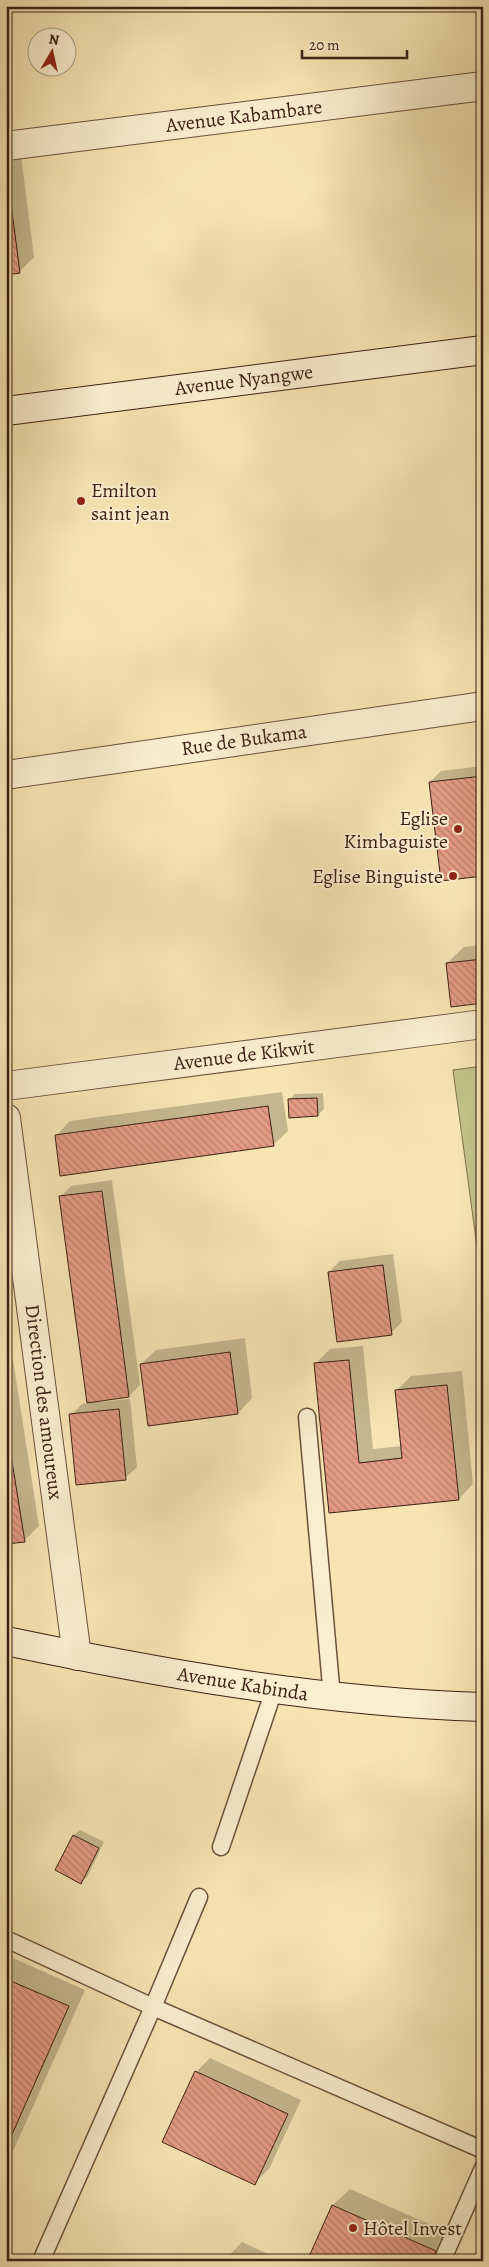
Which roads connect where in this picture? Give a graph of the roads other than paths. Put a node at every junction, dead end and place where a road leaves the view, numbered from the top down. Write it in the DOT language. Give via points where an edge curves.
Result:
graph roads {
  1 [pos="483,86"];
  2 [pos="6,146"];
  3 [pos="483,350"];
  4 [pos="6,411"];
  5 [pos="483,706"];
  6 [pos="6,774"];
  7 [pos="483,1024"];
  8 [pos="6,1086"];
  9 [pos="6,1118"];
  10 [pos="307,1417"];
  11 [pos="6,1641"];
  12 [pos="77,1656"];
  13 [pos="274,1690"];
  14 [pos="332,1697"];
  15 [pos="483,1707"];
  16 [pos="221,1847"];
  17 [pos="199,1897"];
  18 [pos="6,1939"];
  19 [pos="153,2007"];
  20 [pos="483,2150"];
  21 [pos="483,2168"];
  22 [pos="40,2261"];
  23 [pos="442,2261"];
  1 -- 2 [label="street, Avenue Kabambare"];
  3 -- 4 [label="street, Avenue Nyangwe"];
  5 -- 6 [label="street, Rue de Bukama"];
  7 -- 8 [label="street, Avenue de Kikwit"];
  9 -- 12 [label="street, Direction des amoureux"];
  10 -- 14 [label="lane"];
  11 -- 12 [label="street, Avenue Kabinda"];
  12 -- 13 [label="street, Avenue Kabinda"];
  13 -- 14 [label="street, Avenue Kabinda"];
  13 -- 16 [label="lane"];
  14 -- 15 [label="street, Avenue Kabinda"];
  17 -- 19 [label="lane"];
  18 -- 19 [label="lane"];
  19 -- 20 [label="lane"];
  19 -- 22 [label="lane"];
  21 -- 23 [label="lane"];
}
